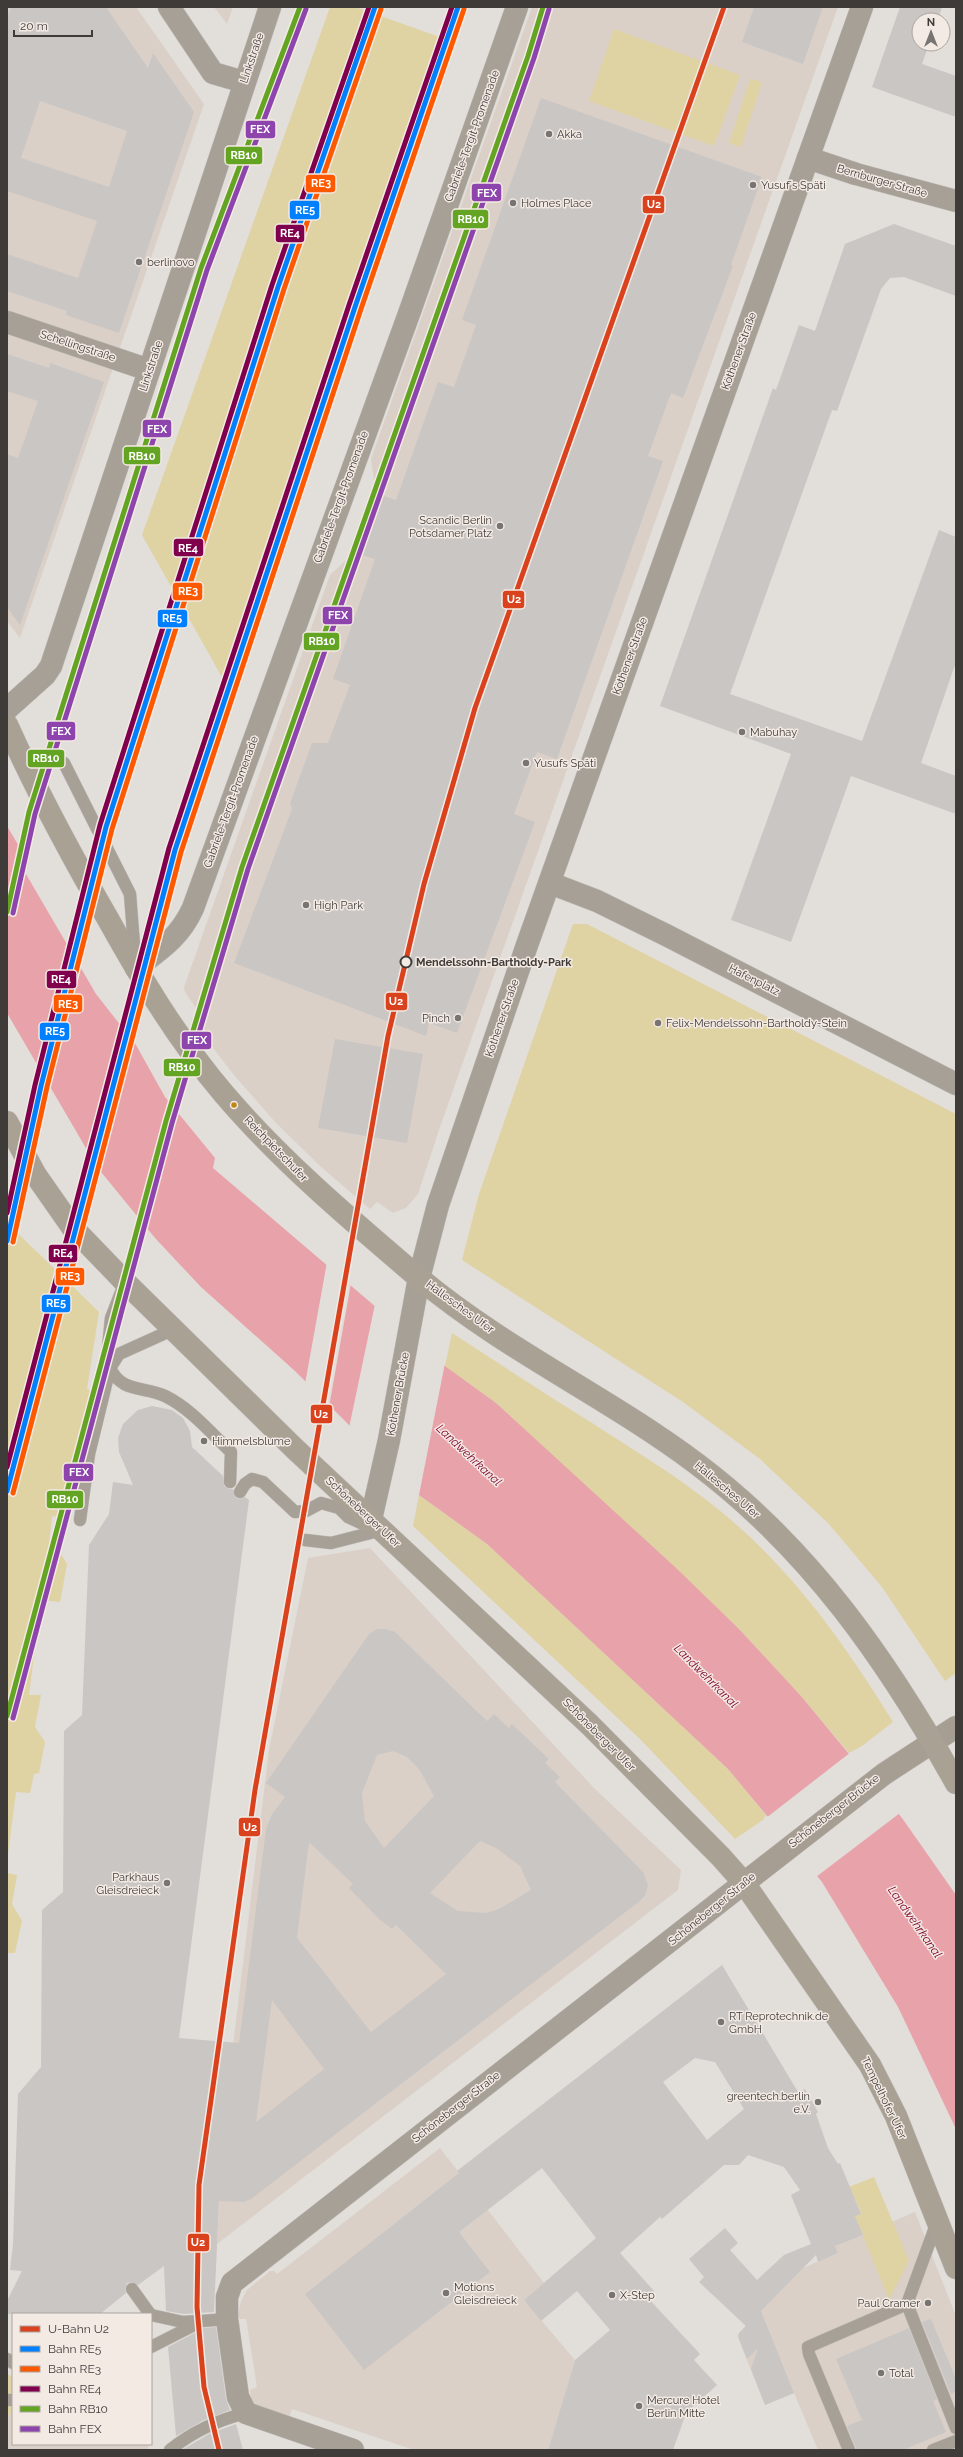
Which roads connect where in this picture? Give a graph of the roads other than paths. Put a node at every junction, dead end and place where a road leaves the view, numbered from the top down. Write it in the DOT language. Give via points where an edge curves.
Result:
graph roads {
  1 [pos="169,7"];
  2 [pos="270,7"];
  3 [pos="517,7"];
  4 [pos="862,7"];
  5 [pos="244,82"];
  6 [pos="808,158"];
  7 [pos="956,201"];
  8 [pos="7,322"];
  9 [pos="150,370"];
  10 [pos="7,709"];
  11 [pos="7,725"];
  12 [pos="64,763"];
  13 [pos="550,883"];
  14 [pos="136,968"];
  15 [pos="956,1084"];
  16 [pos="7,1122"];
  17 [pos="419,1278"];
  18 [pos="124,1282"];
  19 [pos="414,1310"];
  20 [pos="172,1330"];
  21 [pos="110,1368"];
  22 [pos="230,1482"];
  23 [pos="240,1492"];
  24 [pos="80,1520"];
  25 [pos="377,1524"];
  26 [pos="305,1540"];
  27 [pos="956,1726"];
  28 [pos="932,1741"];
  29 [pos="956,1783"];
  30 [pos="785,1849"];
  31 [pos="744,1883"];
  32 [pos="938,2221"];
  33 [pos="956,2268"];
  34 [pos="132,2289"];
  35 [pos="907,2304"];
  36 [pos="149,2313"];
  37 [pos="152,2314"];
  38 [pos="227,2320"];
  39 [pos="202,2321"];
  40 [pos="152,2346"];
  41 [pos="246,2413"];
  42 [pos="956,2428"];
  43 [pos="956,2441"];
  44 [pos="170,2450"];
  45 [pos="353,2450"];
  46 [pos="849,2450"];
  47 [pos="933,2450"];
  1 -- 5 [label="street" via="213,72"];
  2 -- 5 [label="street, Linkstraße"];
  3 -- 14 [label="street, Gabriele-Tergit-Promenade" via="410,311 193,908 172,941"];
  4 -- 6 [label="street, Köthener Straße"];
  5 -- 9 [label="street, Linkstraße"];
  6 -- 7 [label="street, Bernburger Straße"];
  6 -- 13 [label="street, Köthener Straße"];
  8 -- 9 [label="street, Schellingstraße"];
  9 -- 10 [label="street, Linkstraße" via="51,666 45,675"];
  11 -- 14 [label="main road, Reichpietschufer" via="35,788"];
  12 -- 14 [label="lane" via="130,894"];
  13 -- 15 [label="street, Hafenplatz" via="597,901 666,935"];
  13 -- 17 [label="street, Köthener Straße" via="448,1173"];
  14 -- 17 [label="main road, Reichpietschufer" via="181,1038 253,1126 305,1179"];
  16 -- 18 [label="main road, Schöneberger Ufer" via="35,1174 72,1227"];
  17 -- 19 [label="street, Köthener Straße"];
  17 -- 28 [label="main road, Hallesches Ufer" via="465,1314 695,1463 761,1518 804,1560 847,1612 912,1707"];
  18 -- 20 [label="main road, Schöneberger Ufer"];
  18 -- 21 [label="lane" via="112,1318 108,1348"];
  19 -- 25 [label="street, Köthener Brücke" via="382,1477"];
  20 -- 21 [label="lane" via="120,1354"];
  20 -- 25 [label="main road, Schöneberger Ufer"];
  21 -- 22 [label="lane" via="114,1377 122,1383 164,1396 184,1408 231,1452"];
  21 -- 24 [label="lane" via="89,1454"];
  23 -- 25 [label="lane" via="252,1479 263,1482 295,1512 306,1511 321,1503 339,1508 348,1517 361,1523"];
  25 -- 26 [label="lane" via="331,1543"];
  25 -- 31 [label="main road, Schöneberger Ufer" via="590,1725"];
  27 -- 28 [label="street"];
  28 -- 29 [label="main road, Hallesches Ufer"];
  28 -- 30 [label="street, Schöneberger Brücke"];
  30 -- 31 [label="street, Schöneberger Straße"];
  31 -- 32 [label="main road, Tempelhofer Ufer" via="870,2065 896,2116"];
  31 -- 38 [label="street, Schöneberger Straße" via="249,2268 232,2283 227,2297"];
  32 -- 33 [label="main road, Tempelhofer Ufer"];
  32 -- 35 [label="lane"];
  34 -- 36 [label="lane"];
  35 -- 42 [label="lane"];
  35 -- 46 [label="lane" via="808,2347"];
  37 -- 39 [label="lane" via="184,2322"];
  38 -- 39 [label="lane"];
  38 -- 41 [label="street, Schöneberger Straße" via="238,2397"];
  39 -- 40 [label="lane"];
  41 -- 44 [label="lane" via="228,2417"];
  41 -- 45 [label="street"];
  43 -- 47 [label="lane"];
}
